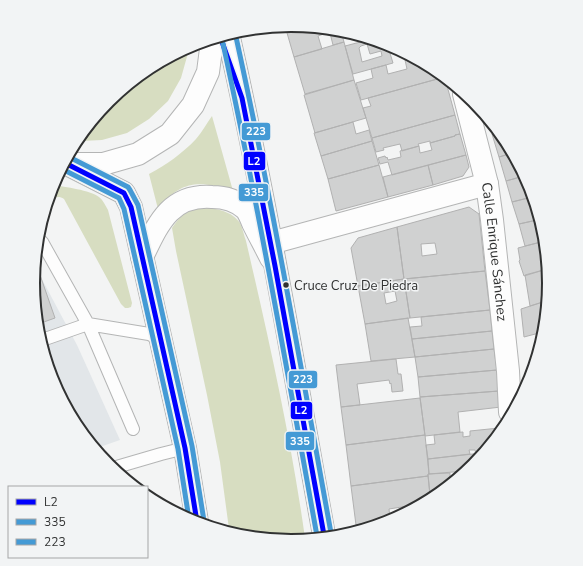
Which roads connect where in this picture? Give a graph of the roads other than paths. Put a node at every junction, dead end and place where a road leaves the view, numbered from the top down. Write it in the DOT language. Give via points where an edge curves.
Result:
graph roads {
  1 [pos="230,40"];
  2 [pos="222,42"];
  3 [pos="212,45"];
  4 [pos="242,98"];
  5 [pos="466,103"];
  6 [pos="70,164"];
  7 [pos="70,165"];
  8 [pos="487,184"];
  9 [pos="271,243"];
  10 [pos="43,249"];
  11 [pos="142,257"];
  12 [pos="275,266"];
  13 [pos="88,324"];
  14 [pos="47,338"];
  15 [pos="160,340"];
  16 [pos="510,408"];
  17 [pos="133,429"];
  18 [pos="185,448"];
  19 [pos="120,466"];
  20 [pos="195,515"];
  21 [pos="323,532"];
  1 -- 4 [label="street"];
  2 -- 4 [label="street"];
  3 -- 6 [label="street" via="208,72 193,106 170,134 138,154 103,164"];
  4 -- 9 [label="street"];
  5 -- 8 [label="street, Calle Enrique Sánchez"];
  7 -- 11 [label="street" via="124,193 131,207"];
  8 -- 9 [label="street"];
  8 -- 16 [label="street, Calle Enrique Sánchez"];
  9 -- 12 [label="street"];
  10 -- 13 [label="lane"];
  11 -- 12 [label="street" via="165,214 178,203 203,196 219,197 237,202 247,210"];
  11 -- 15 [label="street"];
  12 -- 21 [label="street"];
  13 -- 14 [label="lane"];
  13 -- 15 [label="lane" via="149,334"];
  13 -- 17 [label="lane"];
  15 -- 18 [label="street"];
  18 -- 19 [label="lane"];
  18 -- 20 [label="street"];
}
